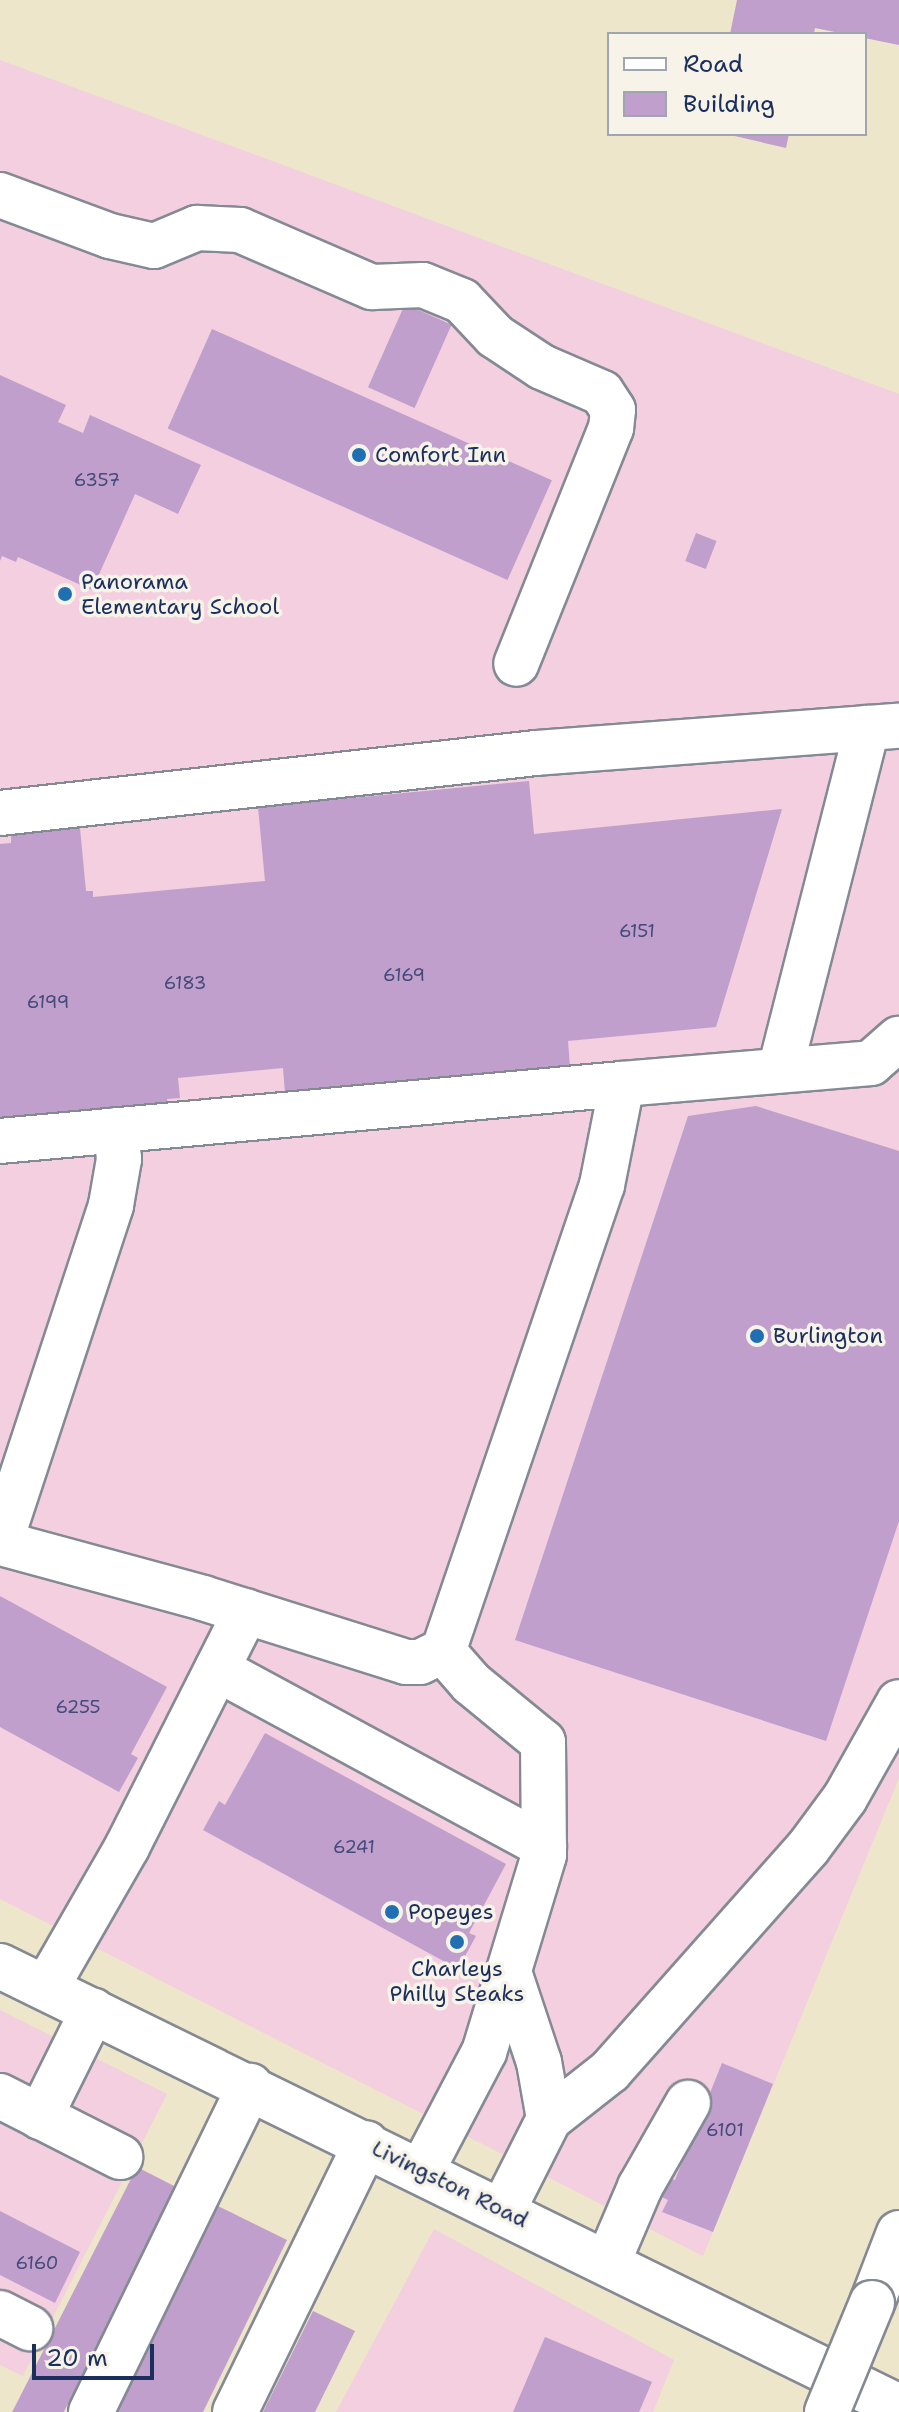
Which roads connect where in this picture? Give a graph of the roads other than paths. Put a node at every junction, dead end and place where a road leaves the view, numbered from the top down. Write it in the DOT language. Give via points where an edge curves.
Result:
graph roads {
  1 [pos="0,195"];
  2 [pos="516,664"];
  3 [pos="883,727"];
  4 [pos="0,813"];
  5 [pos="899,1039"];
  6 [pos="780,1070"];
  7 [pos="622,1084"];
  8 [pos="116,1130"];
  9 [pos="0,1141"];
  10 [pos="0,1543"];
  11 [pos="246,1611"];
  12 [pos="443,1651"];
  13 [pos="217,1669"];
  14 [pos="899,1702"];
  15 [pos="544,1846"];
  16 [pos="0,1966"];
  17 [pos="509,1972"];
  18 [pos="46,1988"];
  19 [pos="93,2010"];
  20 [pos="250,2086"];
  21 [pos="0,2096"];
  22 [pos="688,2103"];
  23 [pos="40,2117"];
  24 [pos="549,2119"];
  25 [pos="366,2143"];
  26 [pos="120,2157"];
  27 [pos="422,2170"];
  28 [pos="503,2210"];
  29 [pos="899,2233"];
  30 [pos="608,2262"];
  31 [pos="899,2407"];
  32 [pos="91,2412"];
  33 [pos="235,2412"];
  34 [pos="827,2412"];
  1 -- 2 [label="main road" via="154,246 197,228 240,230 372,287 423,285 462,301 495,336 542,367 602,393 613,410 611,428"];
  3 -- 4 [label="main road" via="536,753"];
  3 -- 6 [label="main road"];
  5 -- 6 [label="main road" via="871,1063"];
  6 -- 7 [label="main road"];
  7 -- 8 [label="main road"];
  7 -- 12 [label="main road" via="602,1185"];
  8 -- 9 [label="main road"];
  8 -- 10 [label="main road" via="119,1159 111,1205"];
  10 -- 11 [label="main road"];
  11 -- 12 [label="main road" via="406,1662"];
  11 -- 13 [label="main road"];
  12 -- 15 [label="main road" via="471,1683 543,1742"];
  13 -- 15 [label="main road"];
  13 -- 18 [label="main road" via="127,1847"];
  14 -- 24 [label="main road" via="845,1798 808,1848 610,2071"];
  15 -- 17 [label="main road"];
  16 -- 18 [label="main road, Livingston Road"];
  17 -- 24 [label="main road" via="539,2062"];
  17 -- 27 [label="main road" via="484,2052"];
  18 -- 19 [label="main road, Livingston Road"];
  19 -- 20 [label="main road, Livingston Road"];
  19 -- 23 [label="main road"];
  20 -- 25 [label="main road, Livingston Road"];
  20 -- 32 [label="main road"];
  21 -- 23 [label="main road"];
  22 -- 30 [label="main road" via="640,2187"];
  23 -- 26 [label="main road"];
  24 -- 28 [label="main road"];
  25 -- 27 [label="main road, Livingston Road"];
  25 -- 33 [label="main road"];
  27 -- 28 [label="main road, Livingston Road"];
  28 -- 30 [label="main road, Livingston Road"];
  29 -- 34 [label="main road, bridge"];
  30 -- 31 [label="main road, Livingston Road"];
}
